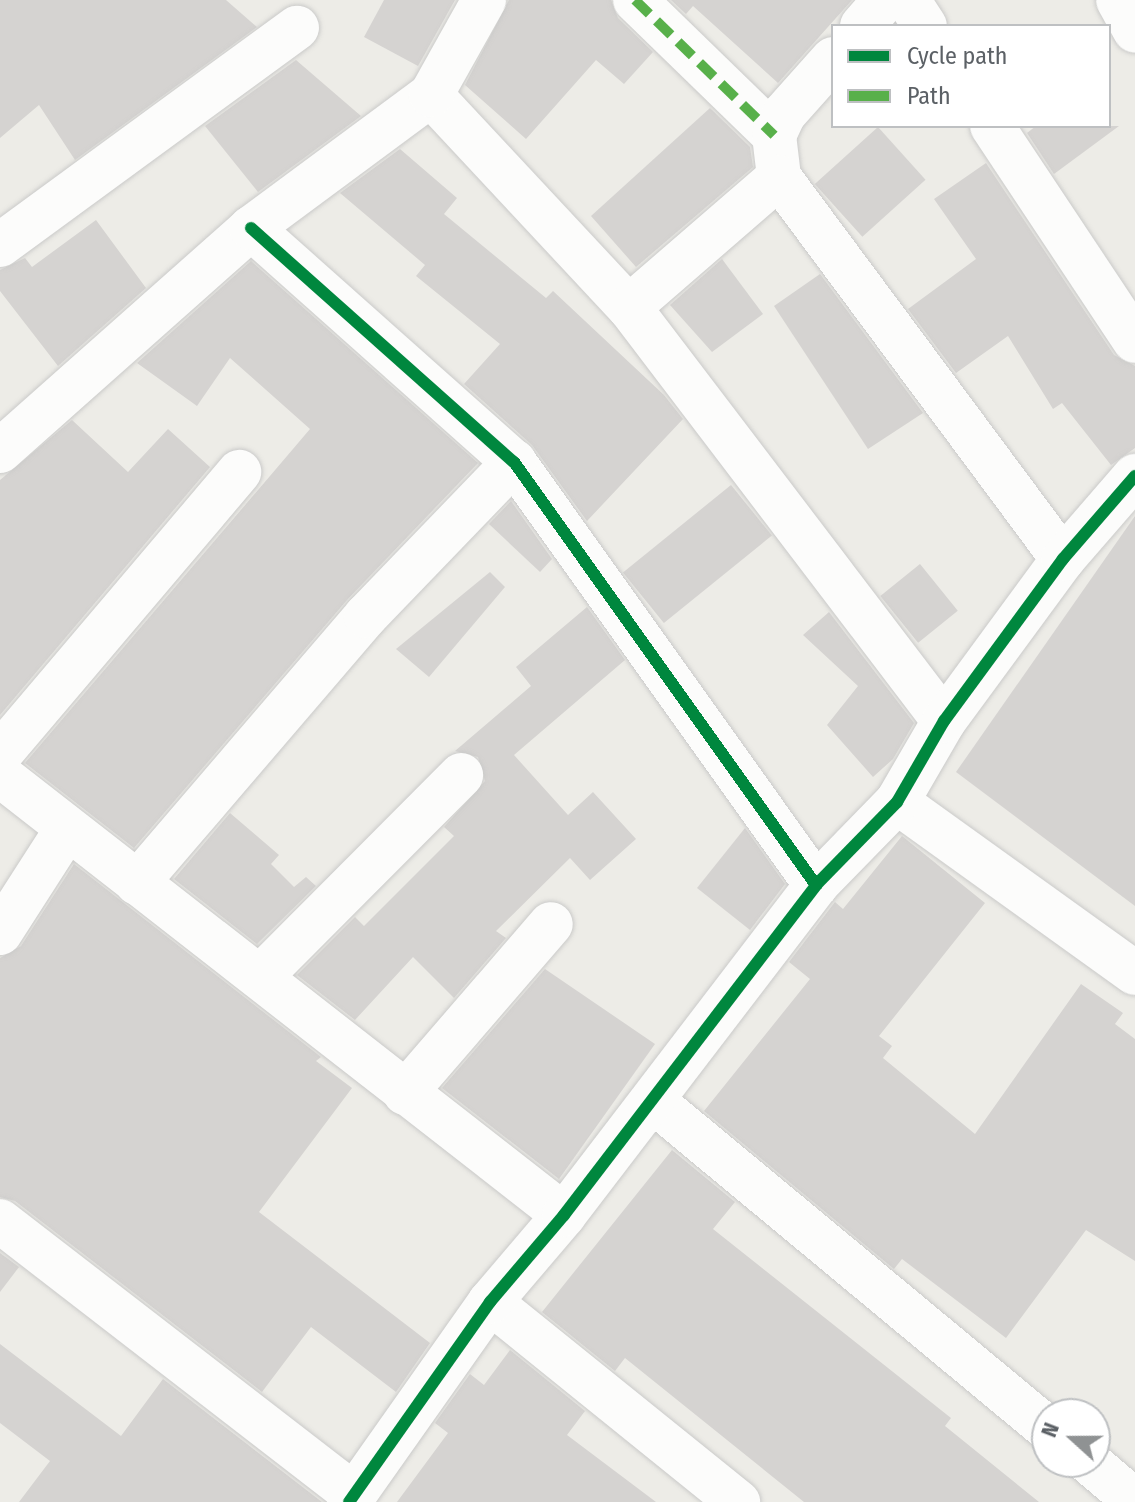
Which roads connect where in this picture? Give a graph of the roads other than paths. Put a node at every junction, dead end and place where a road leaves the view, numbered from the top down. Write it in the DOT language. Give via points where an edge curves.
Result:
graph roads {
  1 [pos="484,0"];
  2 [pos="635,0"];
  3 [pos="885,0"];
  4 [pos="908,0"];
  5 [pos="1118,0"];
  6 [pos="864,24"];
  7 [pos="924,24"];
  8 [pos="297,28"];
  9 [pos="1135,31"];
  10 [pos="831,61"];
  11 [pos="431,95"];
  12 [pos="993,128"];
  13 [pos="774,135"];
  14 [pos="779,177"];
  15 [pos="251,228"];
  16 [pos="0,245"];
  17 [pos="629,307"];
  18 [pos="1135,341"];
  19 [pos="0,451"];
  20 [pos="514,462"];
  21 [pos="239,472"];
  22 [pos="1135,476"];
  23 [pos="1063,559"];
  24 [pos="944,721"];
  25 [pos="0,754"];
  26 [pos="0,775"];
  27 [pos="461,775"];
  28 [pos="897,802"];
  29 [pos="66,830"];
  30 [pos="137,883"];
  31 [pos="816,885"];
  32 [pos="551,924"];
  33 [pos="0,933"];
  34 [pos="1135,973"];
  35 [pos="260,977"];
  36 [pos="405,1093"];
  37 [pos="653,1101"];
  38 [pos="564,1215"];
  39 [pos="0,1221"];
  40 [pos="490,1302"];
  41 [pos="1031,1415"];
  42 [pos="1108,1478"];
  43 [pos="351,1499"];
  44 [pos="1135,1501"];
  45 [pos="738,1502"];
  1 -- 11 [label="street"];
  2 -- 13 [label="street"];
  3 -- 6 [label="street"];
  4 -- 7 [label="street"];
  5 -- 9 [label="street"];
  8 -- 16 [label="street"];
  10 -- 13 [label="street" via="784,114"];
  11 -- 15 [label="street"];
  11 -- 17 [label="street"];
  12 -- 18 [label="street"];
  13 -- 14 [label="street"];
  14 -- 17 [label="street"];
  14 -- 23 [label="street"];
  15 -- 19 [label="street"];
  15 -- 20 [label="street"];
  17 -- 24 [label="street"];
  20 -- 30 [label="street" via="366,616"];
  20 -- 31 [label="street"];
  21 -- 25 [label="street"];
  22 -- 23 [label="street"];
  23 -- 24 [label="street"];
  24 -- 28 [label="street"];
  26 -- 29 [label="street"];
  27 -- 35 [label="street"];
  28 -- 31 [label="street"];
  28 -- 34 [label="street"];
  29 -- 30 [label="street"];
  29 -- 33 [label="street"];
  30 -- 35 [label="street"];
  31 -- 37 [label="street"];
  32 -- 36 [label="street"];
  35 -- 36 [label="street"];
  36 -- 38 [label="street"];
  37 -- 38 [label="street"];
  37 -- 41 [label="street"];
  38 -- 40 [label="street"];
  39 -- 43 [label="street"];
  40 -- 43 [label="street"];
  40 -- 45 [label="street"];
  42 -- 44 [label="street"];
}
